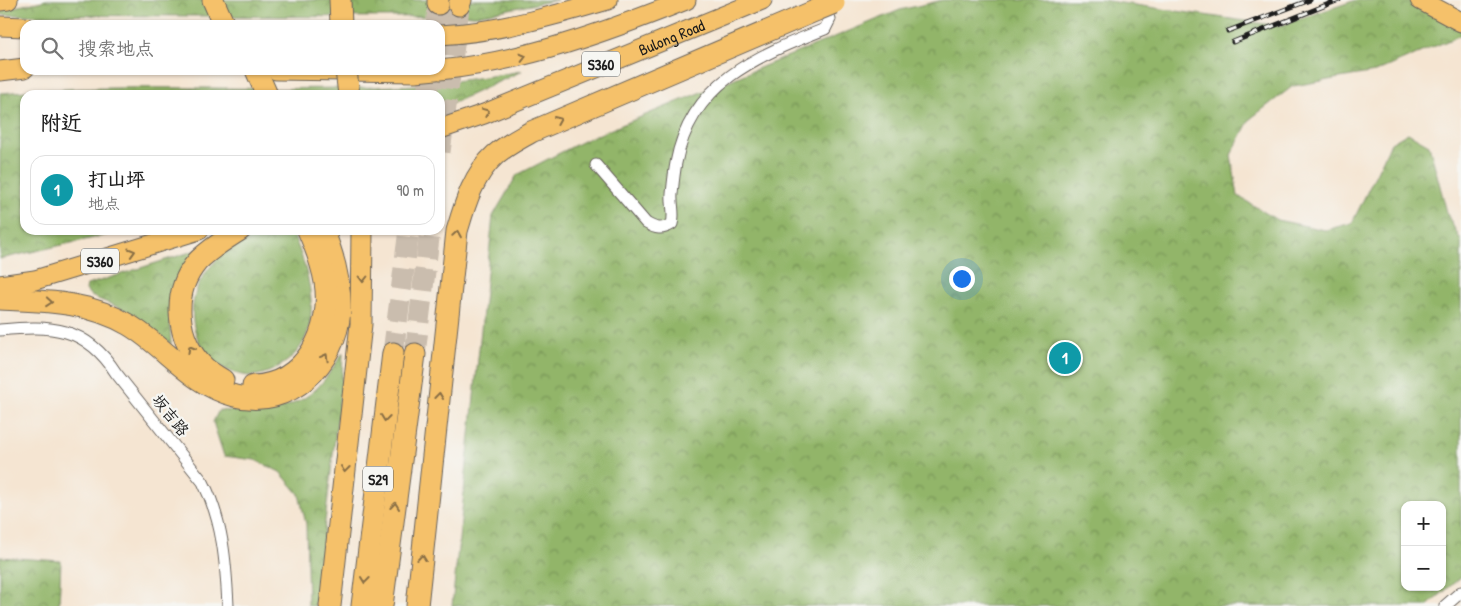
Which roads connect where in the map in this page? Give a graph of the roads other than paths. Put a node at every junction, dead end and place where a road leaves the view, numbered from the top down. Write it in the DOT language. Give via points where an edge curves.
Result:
graph roads {
  1 [pos="8,0"];
  2 [pos="213,0"];
  3 [pos="227,0"];
  4 [pos="340,0"];
  5 [pos="608,0"];
  6 [pos="686,0"];
  7 [pos="762,0"];
  8 [pos="1420,0"];
  9 [pos="0,1"];
  10 [pos="829,3"];
  11 [pos="222,20"];
  12 [pos="236,20"];
  13 [pos="341,20"];
  14 [pos="1461,22"];
  15 [pos="0,26"];
  16 [pos="20,27"];
  17 [pos="445,35"];
  18 [pos="0,60"];
  19 [pos="20,61"];
  20 [pos="20,69"];
  21 [pos="445,69"];
  22 [pos="0,71"];
  23 [pos="245,75"];
  24 [pos="258,75"];
  25 [pos="347,75"];
  26 [pos="251,90"];
  27 [pos="265,90"];
  28 [pos="348,90"];
  29 [pos="445,126"];
  30 [pos="596,165"];
  31 [pos="183,235"];
  32 [pos="233,235"];
  33 [pos="362,235"];
  34 [pos="318,236"];
  35 [pos="0,286"];
  36 [pos="0,299"];
  37 [pos="0,330"];
  38 [pos="393,353"];
  39 [pos="415,354"];
  40 [pos="1461,592"];
  41 [pos="228,606"];
  42 [pos="330,606"];
  43 [pos="362,606"];
  44 [pos="382,606"];
  45 [pos="417,606"];
  46 [pos="1445,606"];
  1 -- 9 [label="main road"];
  2 -- 11 [label="highway"];
  3 -- 12 [label="highway"];
  4 -- 13 [label="highway"];
  5 -- 17 [label="main road" via="513,26"];
  21 -- 6 [label="main road, one-way" via="523,57 583,39"];
  29 -- 7 [label="main road, Bulong Road / S360, one-way" via="484,114"];
  8 -- 14 [label="main road"];
  10 -- 30 [label="street" via="830,19 825,29 762,55 732,73 700,105 686,131 676,162 672,224 664,229 646,224"];
  45 -- 10 [label="highway, one-way" via="457,231 476,179 495,155 531,132"];
  15 -- 16 [label="main road"];
  18 -- 19 [label="main road"];
  20 -- 22 [label="main road"];
  23 -- 26 [label="highway"];
  24 -- 27 [label="highway"];
  25 -- 28 [label="highway, bridge"];
  35 -- 31 [label="main road, S360, one-way" via="36,280"];
  34 -- 32 [label="highway, one-way" via="327,308 317,342 301,367 292,373 262,385 243,386 224,380 205,368 192,353 182,331 180,308 188,277 198,262"];
  33 -- 42 [label="highway, one-way" via="362,305 356,386"];
  36 -- 34 [label="highway, one-way" via="63,303 98,311 129,325 210,387 243,398 265,399 302,384 321,365 334,339 340,310 335,258"];
  37 -- 41 [label="street, 坂吉路" via="38,327 58,330 92,344 105,356 210,495 223,540"];
  38 -- 43 [label="highway, S29, one-way"];
  44 -- 39 [label="highway, S29, one-way"];
  40 -- 46 [label="street"];
}
